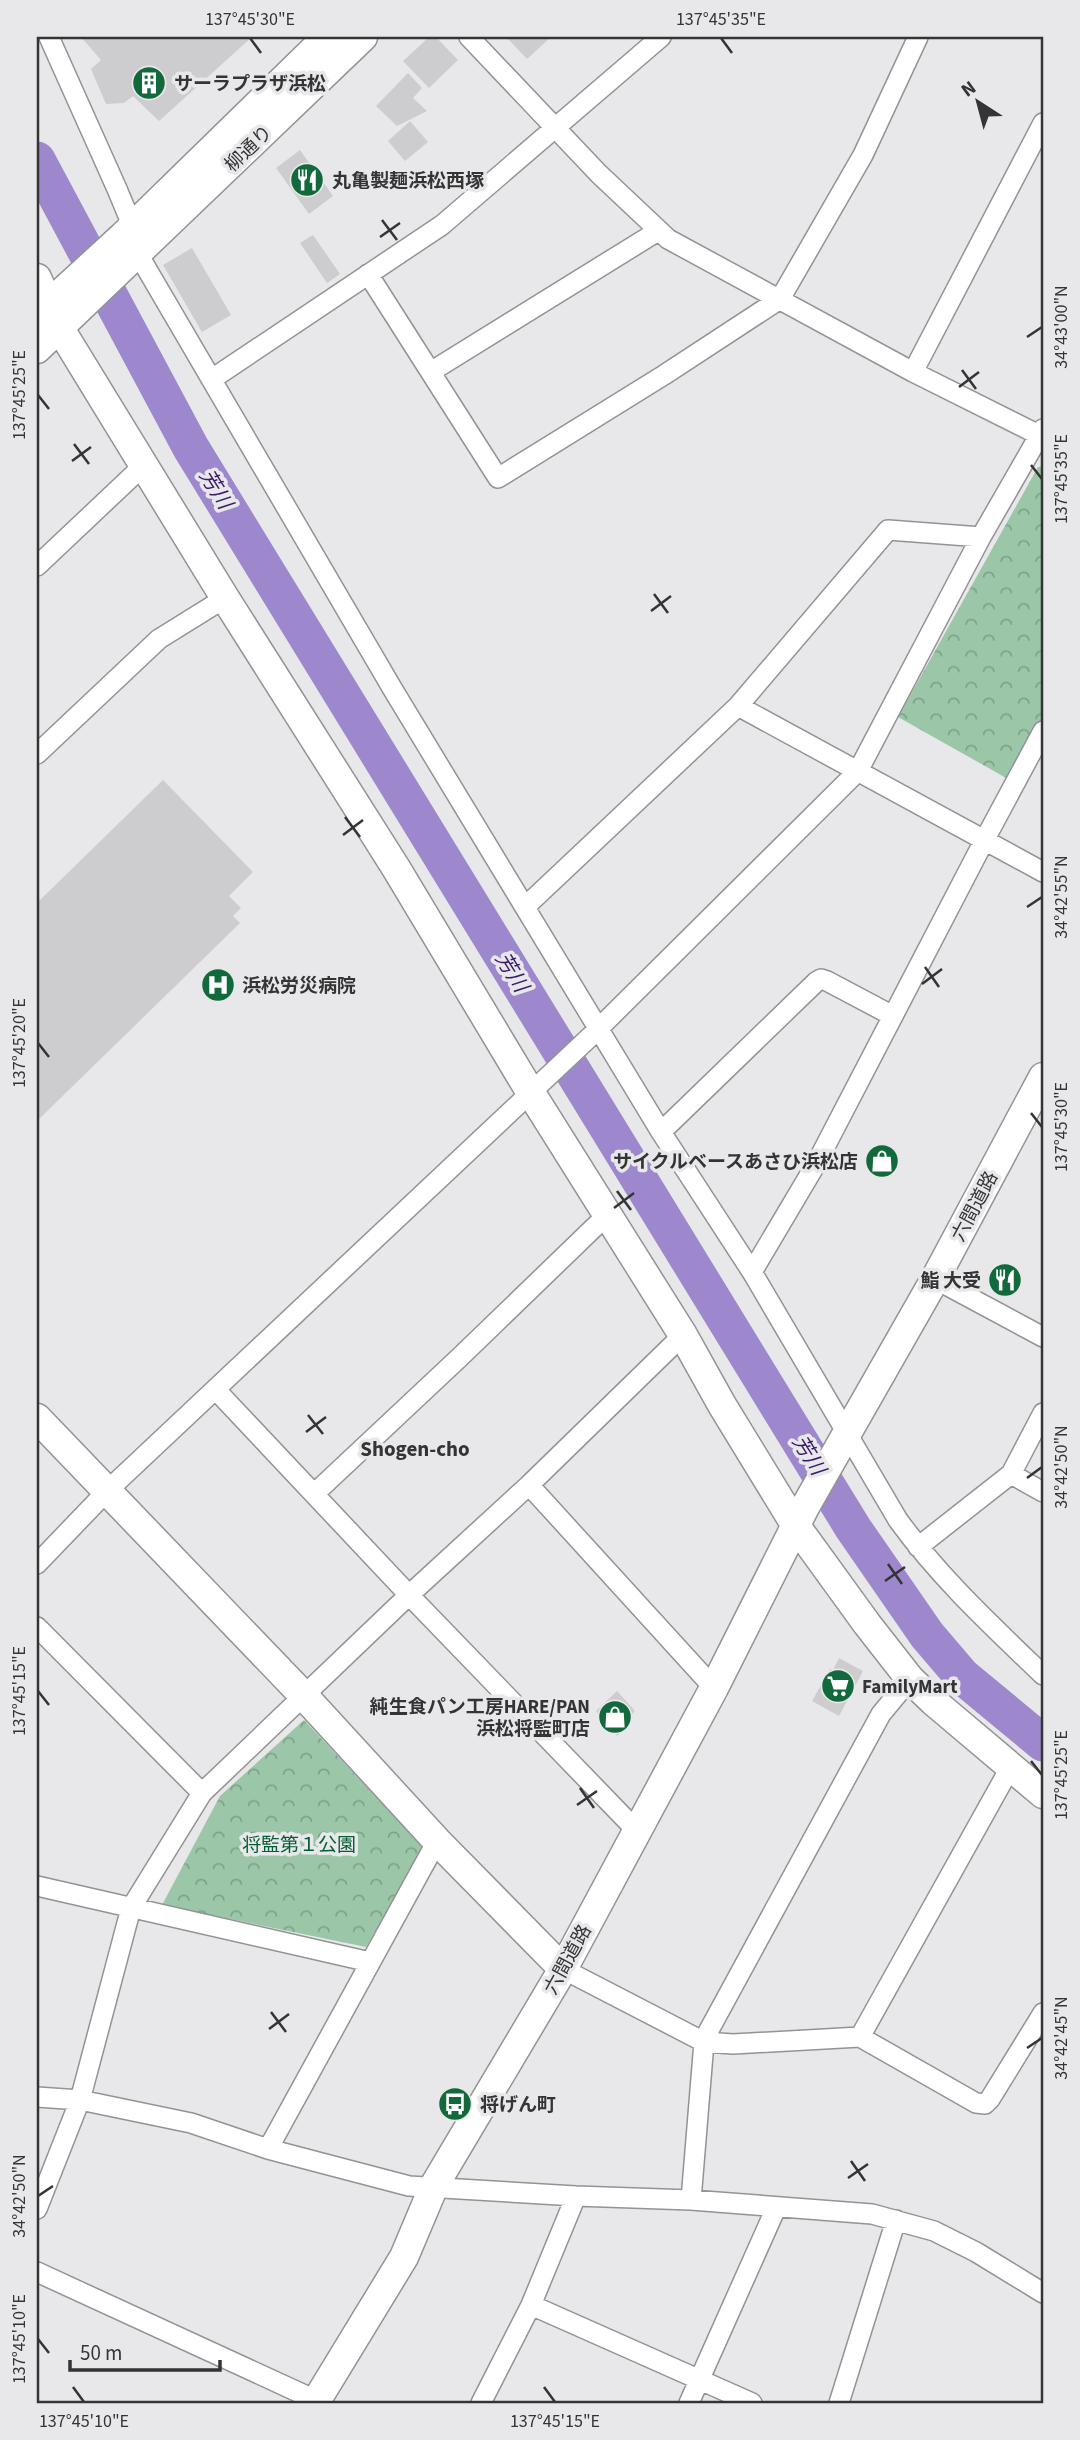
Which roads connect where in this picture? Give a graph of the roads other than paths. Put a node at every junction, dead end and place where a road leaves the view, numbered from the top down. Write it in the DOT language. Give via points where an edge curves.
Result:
graph roads {
  1 [pos="49,37"];
  2 [pos="327,37"];
  3 [pos="363,37"];
  4 [pos="469,37"];
  5 [pos="661,37"];
  6 [pos="918,37"];
  7 [pos="1043,123"];
  8 [pos="554,128"];
  9 [pos="658,231"];
  10 [pos="131,244"];
  11 [pos="368,274"];
  12 [pos="37,278"];
  13 [pos="780,299"];
  14 [pos="55,311"];
  15 [pos="37,349"];
  16 [pos="432,371"];
  17 [pos="914,372"];
  18 [pos="212,379"];
  19 [pos="1042,434"];
  20 [pos="144,465"];
  21 [pos="981,537"];
  22 [pos="37,566"];
  23 [pos="225,598"];
  24 [pos="738,706"];
  25 [pos="1043,731"];
  26 [pos="37,754"];
  27 [pos="858,771"];
  28 [pos="985,839"];
  29 [pos="1043,872"];
  30 [pos="526,906"];
  31 [pos="893,1016"];
  32 [pos="596,1031"];
  33 [pos="1043,1077"];
  34 [pos="535,1088"];
  35 [pos="661,1132"];
  36 [pos="607,1215"];
  37 [pos="752,1272"];
  38 [pos="935,1279"];
  39 [pos="683,1335"];
  40 [pos="1043,1337"];
  41 [pos="216,1390"];
  42 [pos="1043,1413"];
  43 [pos="37,1418"];
  44 [pos="844,1439"];
  45 [pos="1011,1474"];
  46 [pos="529,1485"];
  47 [pos="107,1492"];
  48 [pos="1043,1492"];
  49 [pos="314,1494"];
  50 [pos="801,1516"];
  51 [pos="918,1547"];
  52 [pos="37,1564"];
  53 [pos="409,1595"];
  54 [pos="37,1627"];
  55 [pos="1043,1675"];
  56 [pos="910,1679"];
  57 [pos="714,1688"];
  58 [pos="304,1696"];
  59 [pos="1010,1768"];
  60 [pos="202,1793"];
  61 [pos="1043,1794"];
  62 [pos="637,1831"];
  63 [pos="437,1841"];
  64 [pos="37,1886"];
  65 [pos="131,1908"];
  66 [pos="370,1962"];
  67 [pos="563,1969"];
  68 [pos="1043,2013"];
  69 [pos="860,2037"];
  70 [pos="704,2042"];
  71 [pos="37,2097"];
  72 [pos="80,2099"];
  73 [pos="268,2149"];
  74 [pos="434,2186"];
  75 [pos="576,2196"];
  76 [pos="691,2200"];
  77 [pos="776,2208"];
  78 [pos="37,2209"];
  79 [pos="896,2220"];
  80 [pos="37,2272"];
  81 [pos="1043,2293"];
  82 [pos="531,2305"];
  83 [pos="699,2380"];
  84 [pos="318,2402"];
  85 [pos="481,2403"];
  86 [pos="689,2403"];
  87 [pos="752,2403"];
  88 [pos="839,2403"];
  1 -- 10 [label="street"];
  2 -- 10 [label="street, 柳通り"];
  3 -- 10 [label="street, 柳通り"];
  4 -- 8 [label="street"];
  5 -- 8 [label="street"];
  6 -- 13 [label="street" via="863,155"];
  7 -- 17 [label="street"];
  8 -- 9 [label="street"];
  8 -- 11 [label="street" via="442,225"];
  9 -- 13 [label="street"];
  9 -- 16 [label="street"];
  10 -- 14 [label="street"];
  10 -- 18 [label="street"];
  11 -- 16 [label="street"];
  11 -- 18 [label="street"];
  12 -- 14 [label="street"];
  13 -- 16 [label="street" via="498,478"];
  13 -- 17 [label="street"];
  14 -- 15 [label="street"];
  14 -- 20 [label="street"];
  17 -- 19 [label="street"];
  18 -- 30 [label="street"];
  19 -- 21 [label="street"];
  20 -- 22 [label="street"];
  20 -- 23 [label="street"];
  21 -- 24 [label="street" via="888,530"];
  21 -- 27 [label="street"];
  23 -- 26 [label="street" via="159,639"];
  23 -- 34 [label="street"];
  24 -- 27 [label="street"];
  24 -- 30 [label="street"];
  25 -- 28 [label="street"];
  27 -- 28 [label="street"];
  27 -- 32 [label="street"];
  28 -- 29 [label="street"];
  28 -- 31 [label="street"];
  30 -- 32 [label="street"];
  31 -- 35 [label="street" via="821,979"];
  31 -- 37 [label="street" via="816,1164"];
  32 -- 34 [label="street"];
  32 -- 35 [label="street"];
  33 -- 38 [label="street, 六間道路"];
  34 -- 36 [label="street"];
  34 -- 41 [label="street"];
  35 -- 37 [label="street"];
  36 -- 39 [label="street"];
  36 -- 49 [label="street"];
  37 -- 44 [label="street" via="825,1394"];
  38 -- 40 [label="street"];
  38 -- 44 [label="street, 六間道路"];
  39 -- 46 [label="street"];
  39 -- 50 [label="street" via="722,1405"];
  41 -- 47 [label="street"];
  41 -- 49 [label="street"];
  42 -- 45 [label="street"];
  43 -- 47 [label="street"];
  44 -- 50 [label="street, 六間道路"];
  44 -- 51 [label="street"];
  45 -- 48 [label="street"];
  45 -- 51 [label="street"];
  46 -- 53 [label="street"];
  46 -- 57 [label="street"];
  47 -- 52 [label="street"];
  47 -- 58 [label="street"];
  49 -- 53 [label="street"];
  50 -- 56 [label="street" via="867,1624"];
  50 -- 57 [label="street, 六間道路"];
  51 -- 55 [label="street"];
  53 -- 58 [label="street"];
  53 -- 62 [label="street"];
  54 -- 60 [label="street"];
  56 -- 59 [label="street"];
  56 -- 70 [label="street" via="881,1714"];
  57 -- 62 [label="street, 六間道路"];
  58 -- 60 [label="street"];
  58 -- 63 [label="street"];
  59 -- 61 [label="street"];
  59 -- 69 [label="street"];
  60 -- 65 [label="street"];
  62 -- 67 [label="street, 六間道路"];
  63 -- 66 [label="street"];
  63 -- 67 [label="street"];
  64 -- 65 [label="street"];
  65 -- 66 [label="street"];
  65 -- 72 [label="street"];
  66 -- 73 [label="street"];
  67 -- 70 [label="street"];
  67 -- 74 [label="street, 六間道路"];
  68 -- 69 [label="street" via="985,2104"];
  69 -- 70 [label="street"];
  70 -- 76 [label="street"];
  71 -- 72 [label="street"];
  72 -- 73 [label="street" via="191,2123"];
  72 -- 78 [label="street"];
  73 -- 74 [label="street" via="409,2186"];
  74 -- 75 [label="street"];
  74 -- 84 [label="street, 六間道路" via="404,2257"];
  75 -- 76 [label="street"];
  75 -- 82 [label="street"];
  76 -- 77 [label="street"];
  77 -- 79 [label="street" via="872,2214"];
  77 -- 83 [label="street"];
  79 -- 81 [label="street" via="945,2236"];
  79 -- 88 [label="street"];
  80 -- 84 [label="street"];
  82 -- 83 [label="street"];
  82 -- 85 [label="street"];
  83 -- 86 [label="street"];
  83 -- 87 [label="street"];
}
